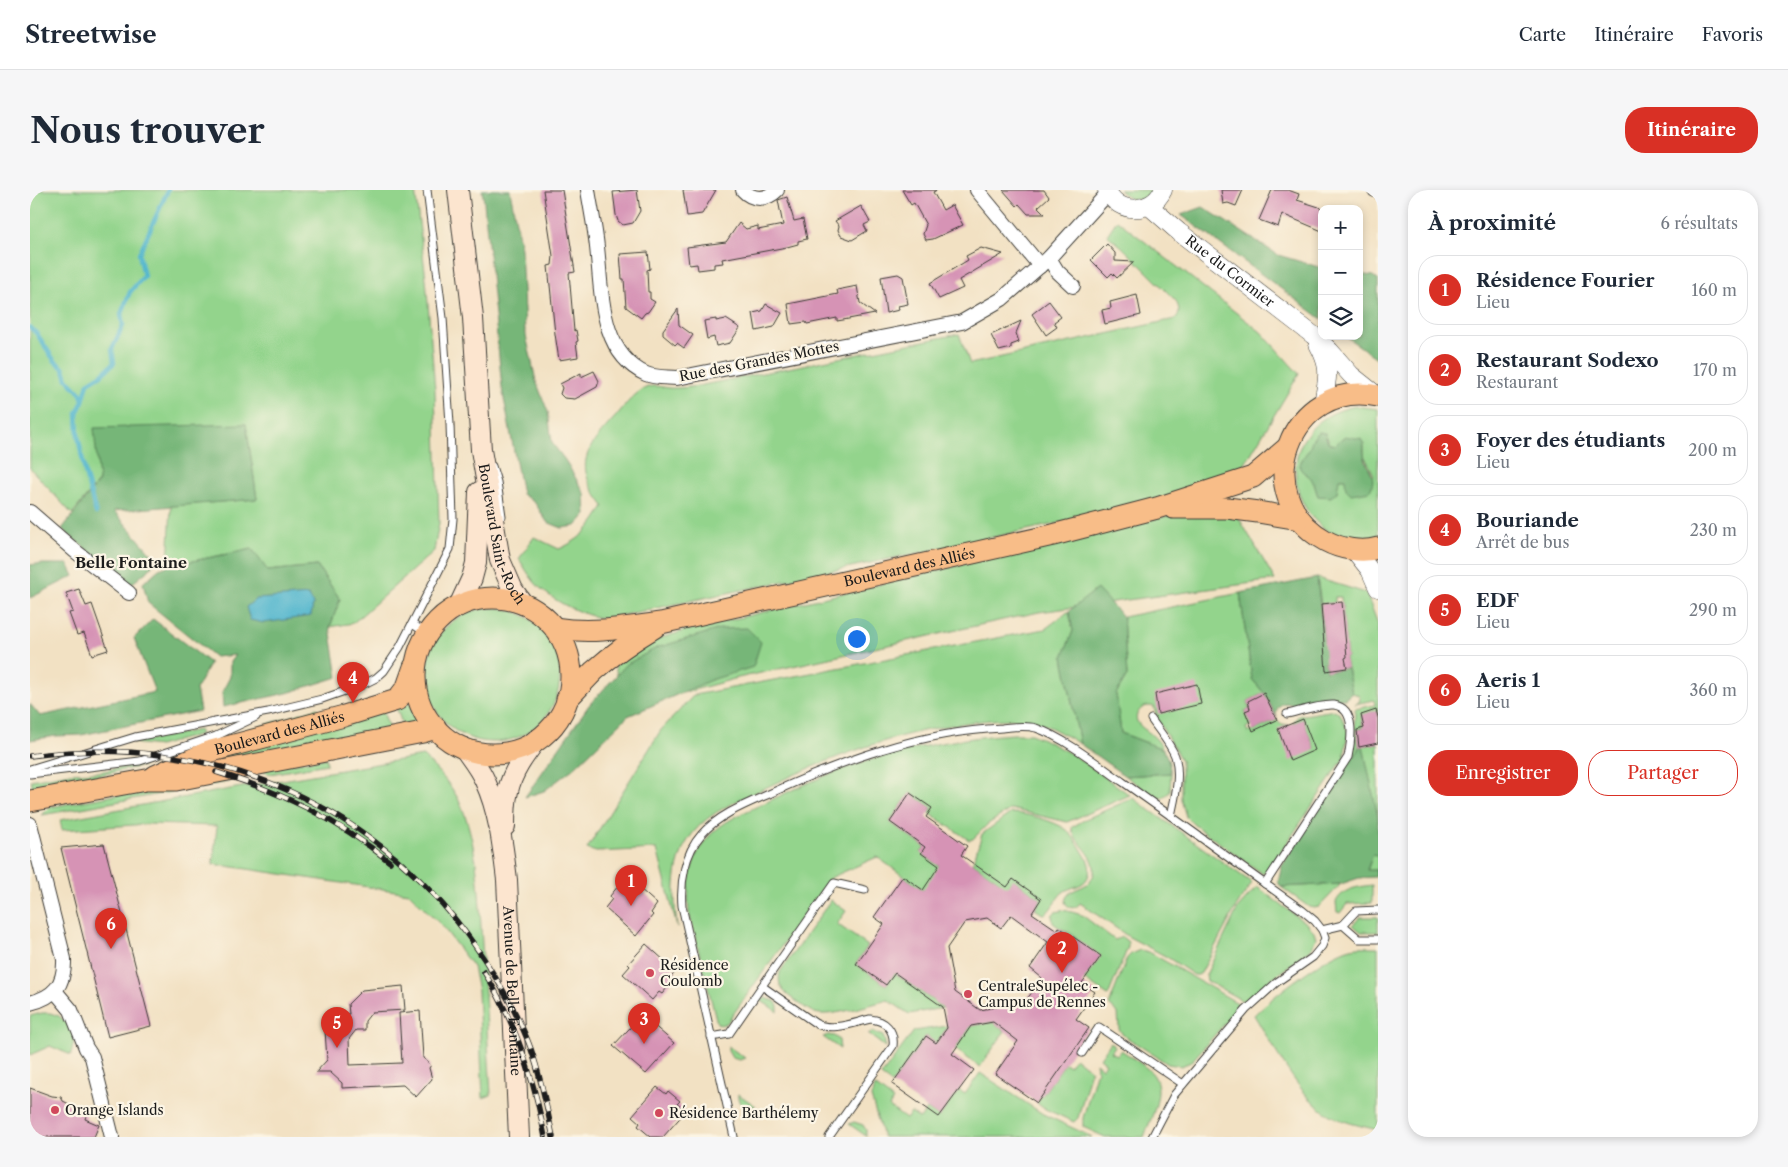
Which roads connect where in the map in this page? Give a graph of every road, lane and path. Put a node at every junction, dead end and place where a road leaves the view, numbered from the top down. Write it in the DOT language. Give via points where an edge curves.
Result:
graph roads {
  1 [pos="427,190"];
  2 [pos="458,190"];
  3 [pos="588,190"];
  4 [pos="743,190"];
  5 [pos="777,190"];
  6 [pos="977,190"];
  7 [pos="1163,190"];
  8 [pos="1374,190"];
  9 [pos="1378,191"];
  10 [pos="1108,192"];
  11 [pos="1149,206"];
  12 [pos="1045,262"];
  13 [pos="1073,286"];
  14 [pos="1313,335"];
  15 [pos="1377,396"];
  16 [pos="1323,404"];
  17 [pos="1287,448"];
  18 [pos="481,450"];
  19 [pos="1157,508"];
  20 [pos="30,512"];
  21 [pos="1299,519"];
  22 [pos="503,520"];
  23 [pos="1378,548"];
  24 [pos="1354,550"];
  25 [pos="509,559"];
  26 [pos="1378,588"];
  27 [pos="130,593"];
  28 [pos="523,604"];
  29 [pos="459,606"];
  30 [pos="661,623"];
  31 [pos="555,628"];
  32 [pos="420,629"];
  33 [pos="418,654"];
  34 [pos="567,700"];
  35 [pos="266,712"];
  36 [pos="1287,714"];
  37 [pos="1151,719"];
  38 [pos="436,728"];
  39 [pos="536,740"];
  40 [pos="464,748"];
  41 [pos="30,769"];
  42 [pos="30,774"];
  43 [pos="146,780"];
  44 [pos="30,801"];
  45 [pos="1171,816"];
  46 [pos="30,824"];
  47 [pos="503,846"];
  48 [pos="1265,884"];
  49 [pos="864,890"];
  50 [pos="1378,910"];
  51 [pos="1343,925"];
  52 [pos="1322,930"];
  53 [pos="1378,939"];
  54 [pos="762,986"];
  55 [pos="54,991"];
  56 [pos="30,1003"];
  57 [pos="711,1037"];
  58 [pos="1082,1053"];
  59 [pos="1183,1084"];
  60 [pos="112,1137"];
  61 [pos="519,1137"];
  62 [pos="734,1137"];
  63 [pos="829,1137"];
  64 [pos="1152,1137"];
  1 -- 32 [label="lane" via="443,318 453,519 450,549"];
  2 -- 18 [label="main road, Boulevard Saint-Roch" via="473,318"];
  3 -- 12 [label="street, Rue des Grandes Mottes" via="604,316 615,345 633,365 648,374 677,378 962,322 1002,299"];
  4 -- 5 [label="street" via="761,199"];
  6 -- 12 [label="street"];
  7 -- 11 [label="street"];
  8 -- 9 [label="street"];
  10 -- 11 [label="street" via="1113,200 1126,208"];
  10 -- 12 [label="street, Rue des Grandes Mottes"];
  11 -- 14 [label="street, Rue du Cormier"];
  12 -- 13 [label="street"];
  14 -- 15 [label="street, Rue du Cormier" via="1351,375"];
  14 -- 16 [label="street, Rue du Cormier" via="1324,354 1328,373"];
  15 -- 16 [label="main road" via="1358,394"];
  16 -- 17 [label="main road" via="1307,416"];
  17 -- 19 [label="main road, Boulevard des Alliés" via="1253,477"];
  17 -- 21 [label="main road" via="1283,473 1287,497"];
  18 -- 22 [label="lane, Boulevard Saint-Roch" via="494,470"];
  18 -- 28 [label="main road, Boulevard Saint-Roch" via="500,560"];
  18 -- 29 [label="main road, Boulevard Saint-Roch" via="476,563"];
  19 -- 21 [label="main road, Boulevard des Alliés" via="1227,508"];
  19 -- 30 [label="main road, Boulevard des Alliés" via="1053,535"];
  20 -- 27 [label="street"];
  21 -- 24 [label="main road" via="1314,535 1333,545"];
  23 -- 24 [label="main road"];
  24 -- 26 [label="street" via="1370,570"];
  25 -- 28 [label="lane, Boulevard Saint-Roch"];
  28 -- 29 [label="main road" via="491,598"];
  28 -- 31 [label="main road"];
  29 -- 32 [label="main road"];
  30 -- 31 [label="main road, Boulevard des Alliés" via="585,632"];
  30 -- 34 [label="main road, Boulevard des Alliés" via="610,657"];
  31 -- 34 [label="main road" via="568,655 570,685"];
  32 -- 33 [label="main road"];
  32 -- 35 [label="lane" via="400,647 384,671 362,686"];
  33 -- 38 [label="main road" via="416,685 426,715"];
  33 -- 43 [label="main road, Boulevard des Alliés" via="407,687 397,700 208,752"];
  34 -- 39 [label="main road" via="555,722"];
  35 -- 41 [label="lane" via="135,737"];
  35 -- 42 [label="lane" via="216,736 140,761"];
  36 -- 48 [label="lane" via="1327,706 1340,707 1345,710 1351,726 1350,747 1348,757"];
  37 -- 45 [label="lane" via="1176,760 1177,786"];
  38 -- 40 [label="main road"];
  38 -- 43 [label="main road, Boulevard des Alliés" via="176,780"];
  39 -- 40 [label="main road" via="501,753"];
  39 -- 47 [label="main road, Avenue de Belle Fontaine" via="515,772 507,792"];
  40 -- 47 [label="main road, Avenue de Belle Fontaine" via="492,796"];
  43 -- 44 [label="main road, Boulevard des Alliés"];
  45 -- 48 [label="lane"];
  45 -- 57 [label="lane" via="1079,751 1027,727 970,731 895,745 833,766 758,799 702,833 690,854 682,882 683,913"];
  46 -- 55 [label="street" via="64,959 62,976"];
  47 -- 61 [label="main road, Avenue de Belle Fontaine"];
  48 -- 52 [label="lane" via="1315,920"];
  49 -- 54 [label="lane" via="834,883"];
  50 -- 51 [label="lane" via="1356,911"];
  51 -- 52 [label="lane"];
  51 -- 53 [label="lane" via="1359,939"];
  52 -- 59 [label="lane" via="1325,938 1319,951 1246,1010"];
  54 -- 57 [label="lane" via="729,1034"];
  54 -- 63 [label="lane" via="820,1026 834,1027 876,1019 890,1030 892,1046"];
  55 -- 56 [label="street" via="48,997"];
  55 -- 60 [label="street" via="71,1010 92,1057"];
  57 -- 62 [label="lane"];
  58 -- 59 [label="lane" via="1099,1027"];
  59 -- 64 [label="lane"];
}
